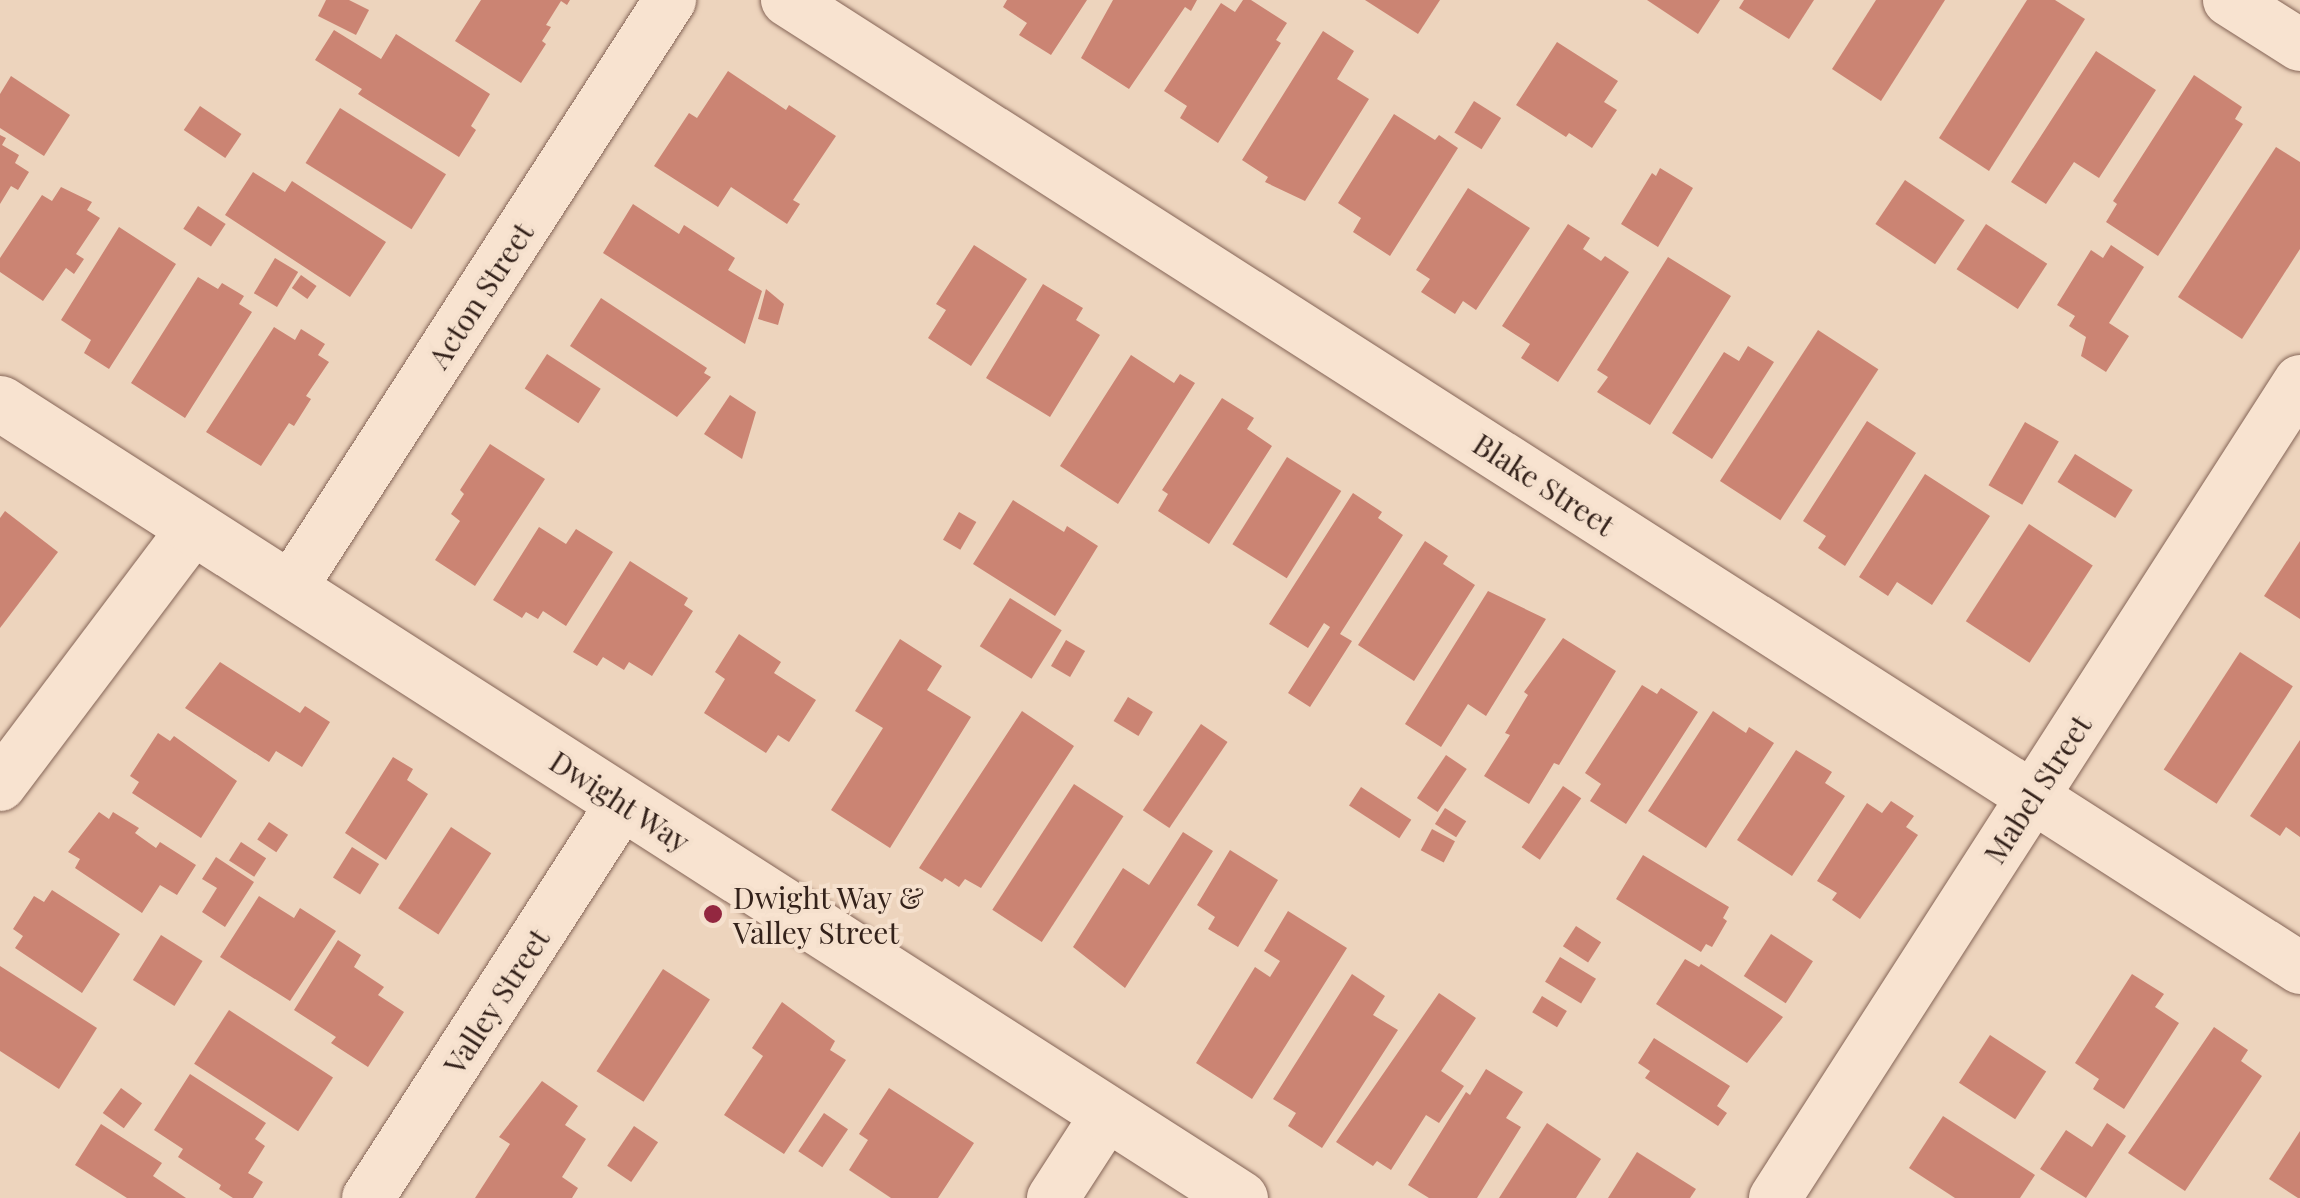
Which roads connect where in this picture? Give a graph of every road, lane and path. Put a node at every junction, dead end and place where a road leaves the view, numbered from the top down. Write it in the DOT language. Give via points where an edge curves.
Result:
graph roads {
  1 [pos="670,0"];
  2 [pos="788,0"];
  3 [pos="2230,0"];
  4 [pos="2300,45"];
  5 [pos="2300,381"];
  6 [pos="0,403"];
  7 [pos="194,528"];
  8 [pos="290,589"];
  9 [pos="0,785"];
  10 [pos="2032,796"];
  11 [pos="623,803"];
  12 [pos="2300,968"];
  13 [pos="1108,1113"];
  14 [pos="368,1198"];
  15 [pos="1053,1198"];
  16 [pos="1240,1198"];
  17 [pos="1775,1198"];
  1 -- 8 [label="street, Acton Street"];
  2 -- 10 [label="street, Blake Street"];
  3 -- 4 [label="street"];
  5 -- 10 [label="street, Mabel Street"];
  6 -- 7 [label="street, Dwight Way"];
  7 -- 8 [label="street, Dwight Way"];
  7 -- 9 [label="street"];
  8 -- 11 [label="street, Dwight Way"];
  10 -- 12 [label="street, Blake Street"];
  10 -- 17 [label="street, Mabel Street"];
  11 -- 13 [label="street, Dwight Way"];
  11 -- 14 [label="street, Valley Street"];
  13 -- 15 [label="street"];
  13 -- 16 [label="street, Dwight Way"];
}
